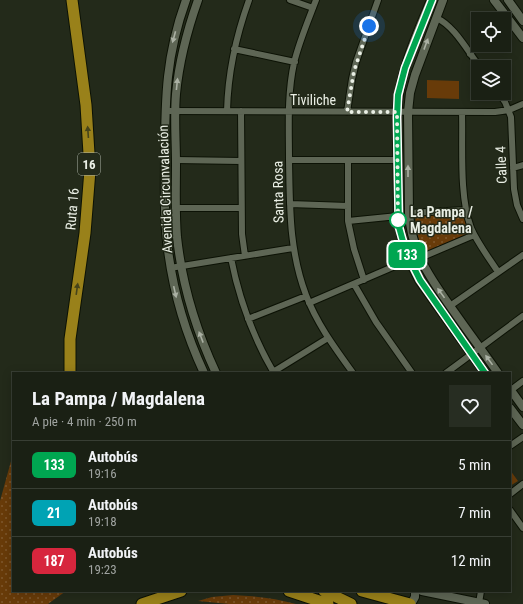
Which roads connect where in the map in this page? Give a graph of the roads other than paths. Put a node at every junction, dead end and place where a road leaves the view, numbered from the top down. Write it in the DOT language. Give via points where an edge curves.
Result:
graph roads {
  1 [pos="72,0"];
  2 [pos="186,0"];
  3 [pos="198,0"];
  4 [pos="249,0"];
  5 [pos="290,0"];
  6 [pos="316,0"];
  7 [pos="378,0"];
  8 [pos="432,0"];
  9 [pos="443,0"];
  10 [pos="494,0"];
  11 [pos="508,0"];
  12 [pos="313,8"];
  13 [pos="502,12"];
  14 [pos="436,18"];
  15 [pos="523,21"];
  16 [pos="511,23"];
  17 [pos="523,38"];
  18 [pos="234,49"];
  19 [pos="470,54"];
  20 [pos="475,60"];
  21 [pos="295,62"];
  22 [pos="503,100"];
  23 [pos="523,104"];
  24 [pos="509,110"];
  25 [pos="165,111"];
  26 [pos="175,111"];
  27 [pos="227,111"];
  28 [pos="241,111"];
  29 [pos="289,112"];
  30 [pos="347,112"];
  31 [pos="397,112"];
  32 [pos="408,112"];
  33 [pos="462,112"];
  34 [pos="176,160"];
  35 [pos="289,160"];
  36 [pos="348,160"];
  37 [pos="397,160"];
  38 [pos="241,161"];
  39 [pos="523,165"];
  40 [pos="513,168"];
  41 [pos="290,204"];
  42 [pos="348,206"];
  43 [pos="176,208"];
  44 [pos="241,208"];
  45 [pos="466,210"];
  46 [pos="408,213"];
  47 [pos="398,216"];
  48 [pos="523,218"];
  49 [pos="348,221"];
  50 [pos="474,235"];
  51 [pos="293,248"];
  52 [pos="523,255"];
  53 [pos="245,256"];
  54 [pos="231,258"];
  55 [pos="420,258"];
  56 [pos="409,260"];
  57 [pos="181,266"];
  58 [pos="170,268"];
  59 [pos="498,272"];
  60 [pos="364,280"];
  61 [pos="354,284"];
  62 [pos="306,296"];
  63 [pos="309,304"];
  64 [pos="450,306"];
  65 [pos="523,316"];
  66 [pos="248,318"];
  67 [pos="72,327"];
  68 [pos="328,338"];
  69 [pos="480,348"];
  70 [pos="471,354"];
  71 [pos="70,372"];
  72 [pos="76,372"];
  73 [pos="204,372"];
  74 [pos="216,372"];
  75 [pos="273,372"];
  76 [pos="352,372"];
  77 [pos="411,372"];
  78 [pos="447,372"];
  79 [pos="484,372"];
  80 [pos="497,372"];
  81 [pos="523,381"];
  82 [pos="511,389"];
  83 [pos="511,391"];
  84 [pos="523,407"];
  85 [pos="511,409"];
  86 [pos="523,426"];
  87 [pos="523,437"];
  88 [pos="511,445"];
  89 [pos="523,484"];
  90 [pos="511,493"];
  91 [pos="511,511"];
  92 [pos="523,528"];
  93 [pos="178,592"];
  94 [pos="292,592"];
  95 [pos="326,592"];
  96 [pos="369,592"];
  97 [pos="415,592"];
  98 [pos="427,592"];
  99 [pos="482,592"];
  100 [pos="389,595"];
  101 [pos="482,603"];
  102 [pos="142,604"];
  103 [pos="328,604"];
  104 [pos="351,604"];
  105 [pos="411,604"];
  67 -- 1 [label="highway, Ruta 16 / 16, one-way" via="85,233 90,170 86,105"];
  2 -- 25 [label="street, Avenida Circunvalación, one-way" via="170,56"];
  26 -- 3 [label="street, Avenida Circunvalación, one-way" via="183,48"];
  4 -- 18 [label="street"];
  5 -- 12 [label="street"];
  6 -- 12 [label="street, Santa Rosa"];
  7 -- 30 [label="street" via="356,62"];
  8 -- 31 [label="street" via="403,72"];
  9 -- 14 [label="street"];
  10 -- 13 [label="street"];
  11 -- 15 [label="street"];
  12 -- 21 [label="street, Santa Rosa"];
  14 -- 19 [label="street" via="447,24"];
  32 -- 14 [label="street, one-way" via="415,74"];
  16 -- 17 [label="street"];
  18 -- 21 [label="street"];
  18 -- 27 [label="street"];
  19 -- 20 [label="street"];
  21 -- 29 [label="street, Santa Rosa" via="290,86"];
  22 -- 24 [label="street"];
  23 -- 24 [label="street, Tiviliche"];
  24 -- 33 [label="street, Tiviliche"];
  24 -- 40 [label="street, Calle 4" via="512,122"];
  25 -- 26 [label="street, Tiviliche"];
  25 -- 58 [label="street, Avenida Circunvalación" via="165,210"];
  26 -- 27 [label="street, Tiviliche"];
  26 -- 34 [label="street, Avenida Circunvalación"];
  27 -- 28 [label="street, Tiviliche"];
  28 -- 29 [label="street, Tiviliche"];
  28 -- 38 [label="street"];
  29 -- 30 [label="street, Tiviliche"];
  29 -- 35 [label="street, Santa Rosa"];
  30 -- 31 [label="street, Tiviliche"];
  31 -- 32 [label="street, Tiviliche"];
  31 -- 37 [label="street"];
  32 -- 33 [label="street, Tiviliche"];
  46 -- 32 [label="street, one-way"];
  33 -- 45 [label="street"];
  34 -- 38 [label="street"];
  34 -- 43 [label="street, Avenida Circunvalación"];
  35 -- 36 [label="street"];
  35 -- 41 [label="street, Santa Rosa"];
  36 -- 37 [label="street"];
  36 -- 42 [label="street"];
  37 -- 47 [label="street"];
  38 -- 44 [label="street"];
  39 -- 40 [label="street"];
  40 -- 48 [label="street, Calle 4" via="515,197"];
  41 -- 42 [label="street"];
  41 -- 51 [label="street, Santa Rosa"];
  42 -- 49 [label="street"];
  43 -- 44 [label="street"];
  43 -- 57 [label="street, Avenida Circunvalación"];
  44 -- 53 [label="street"];
  45 -- 46 [label="street"];
  45 -- 50 [label="street"];
  46 -- 55 [label="street" via="411,236"];
  47 -- 49 [label="street"];
  47 -- 56 [label="street" via="401,238"];
  49 -- 60 [label="street"];
  50 -- 55 [label="street"];
  50 -- 59 [label="street"];
  51 -- 53 [label="street"];
  51 -- 62 [label="street, Santa Rosa"];
  52 -- 59 [label="street"];
  53 -- 54 [label="street"];
  54 -- 57 [label="street"];
  54 -- 66 [label="street"];
  64 -- 55 [label="street, one-way"];
  56 -- 60 [label="street"];
  56 -- 70 [label="street"];
  57 -- 58 [label="street"];
  74 -- 57 [label="street, Avenida Circunvalación, one-way" via="193,314"];
  58 -- 73 [label="street, Avenida Circunvalación, one-way" via="185,326"];
  59 -- 64 [label="street"];
  60 -- 61 [label="street"];
  61 -- 63 [label="street"];
  61 -- 77 [label="street" via="376,322"];
  62 -- 63 [label="street, Santa Rosa"];
  62 -- 66 [label="street"];
  63 -- 68 [label="street, Santa Rosa"];
  64 -- 69 [label="street"];
  65 -- 69 [label="street"];
  66 -- 75 [label="street"];
  67 -- 71 [label="highway, Ruta 16 / 16"];
  67 -- 72 [label="highway"];
  68 -- 75 [label="street"];
  68 -- 76 [label="street, Santa Rosa"];
  69 -- 70 [label="street"];
  80 -- 69 [label="street, one-way"];
  70 -- 78 [label="street"];
  70 -- 79 [label="street"];
  81 -- 82 [label="street"];
  83 -- 84 [label="street"];
  85 -- 86 [label="street"];
  87 -- 88 [label="street"];
  89 -- 90 [label="street"];
  91 -- 92 [label="street"];
  93 -- 102 [label="highway"];
  94 -- 103 [label="highway"];
  95 -- 104 [label="highway"];
  96 -- 100 [label="highway"];
  97 -- 105 [label="street"];
  98 -- 101 [label="street"];
  99 -- 101 [label="street"];
  100 -- 105 [label="highway"];
}
